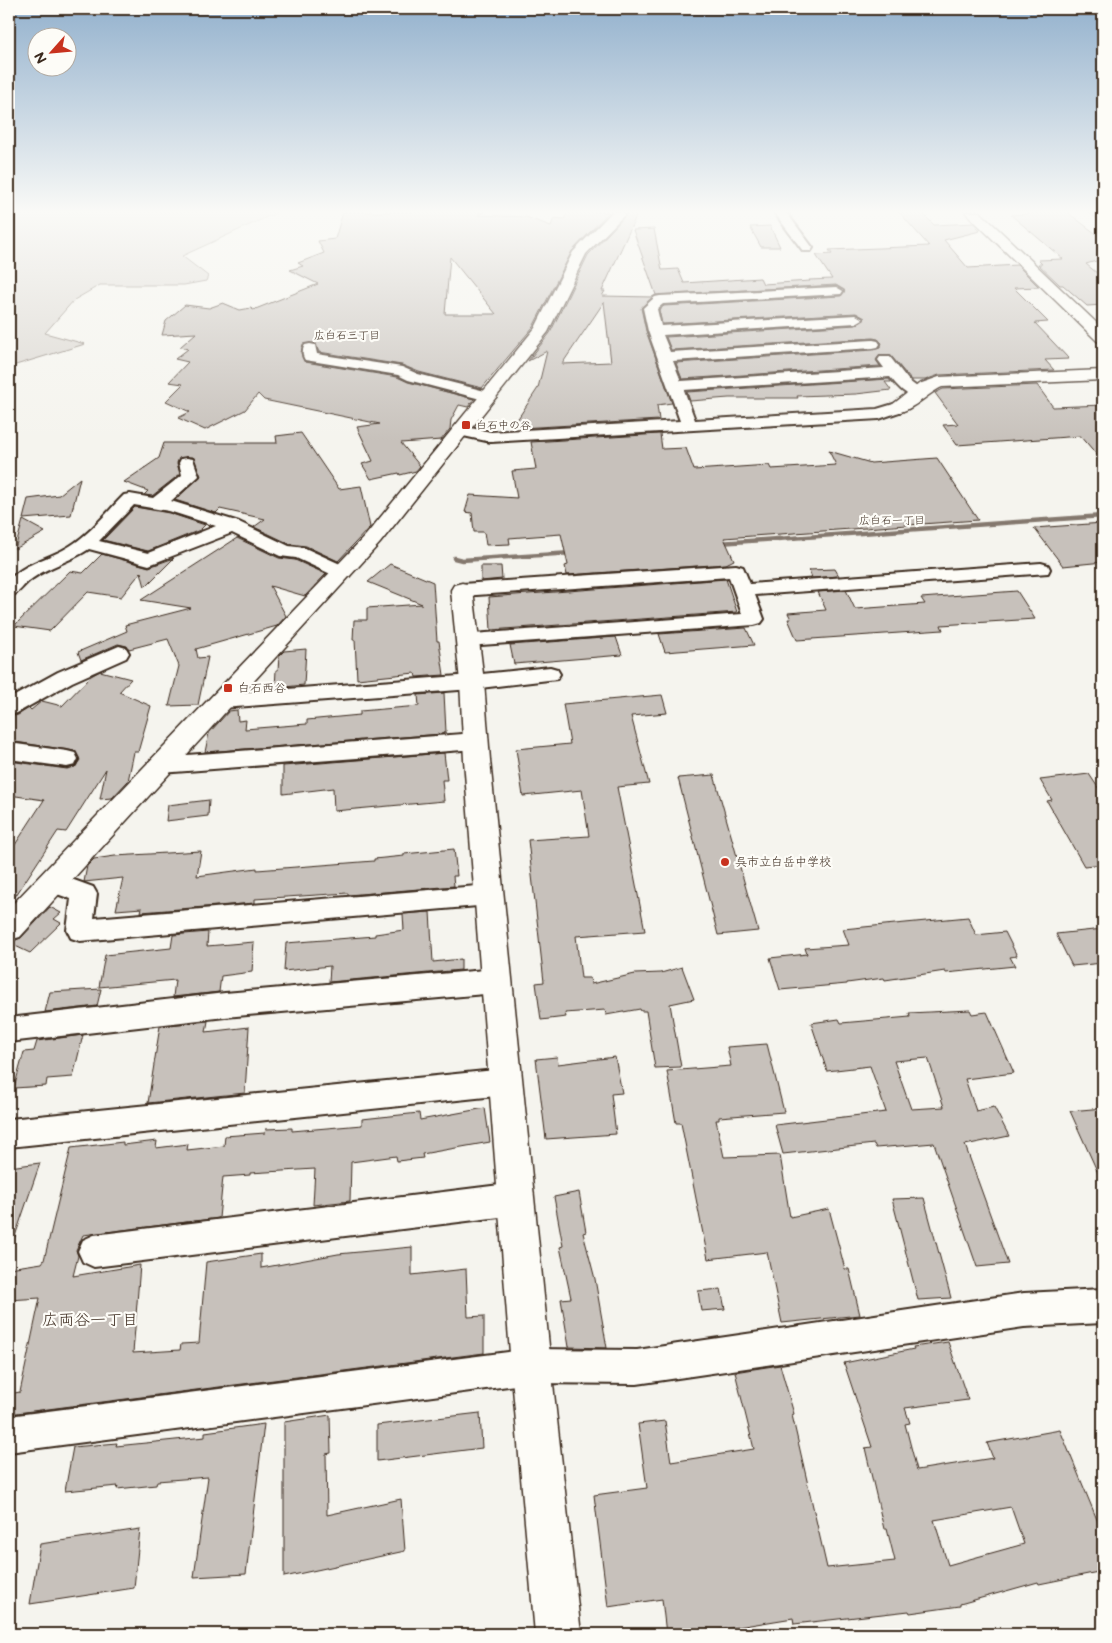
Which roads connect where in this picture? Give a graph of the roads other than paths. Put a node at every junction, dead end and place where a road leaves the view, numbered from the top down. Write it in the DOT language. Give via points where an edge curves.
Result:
graph roads {
  1 [pos="562,289"];
  2 [pos="834,289"];
  3 [pos="1052,289"];
  4 [pos="836,291"];
  5 [pos="856,319"];
  6 [pos="654,331"];
  7 [pos="1103,338"];
  8 [pos="873,344"];
  9 [pos="310,348"];
  10 [pos="664,357"];
  11 [pos="894,372"];
  12 [pos="1103,375"];
  13 [pos="674,386"];
  14 [pos="917,393"];
  15 [pos="488,396"];
  16 [pos="897,408"];
  17 [pos="689,424"];
  18 [pos="460,431"];
  19 [pos="187,463"];
  20 [pos="157,503"];
  21 [pos="233,526"];
  22 [pos="86,543"];
  23 [pos="1041,569"];
  24 [pos="342,572"];
  25 [pos="462,590"];
  26 [pos="743,590"];
  27 [pos="9,591"];
  28 [pos="467,640"];
  29 [pos="119,653"];
  30 [pos="550,674"];
  31 [pos="472,682"];
  32 [pos="222,700"];
  33 [pos="9,708"];
  34 [pos="476,742"];
  35 [pos="9,751"];
  36 [pos="67,759"];
  37 [pos="161,765"];
  38 [pos="52,882"];
  39 [pos="489,895"];
  40 [pos="9,928"];
  41 [pos="496,981"];
  42 [pos="9,1030"];
  43 [pos="505,1082"];
  44 [pos="9,1133"];
  45 [pos="516,1199"];
  46 [pos="94,1251"];
  47 [pos="1103,1306"];
  48 [pos="531,1366"];
  49 [pos="9,1434"];
  50 [pos="558,1634"];
  1 -- 15 [label="main road" via="542,329"];
  2 -- 4 [label="street"];
  3 -- 7 [label="main road"];
  4 -- 5 [label="street"];
  4 -- 6 [label="street" via="660,300 650,308"];
  5 -- 6 [label="street"];
  5 -- 8 [label="street"];
  6 -- 10 [label="street"];
  8 -- 10 [label="street"];
  8 -- 11 [label="street"];
  9 -- 15 [label="street" via="310,357 402,371 413,377"];
  10 -- 13 [label="street"];
  11 -- 13 [label="street"];
  11 -- 14 [label="street"];
  12 -- 14 [label="main road" via="945,382 933,384"];
  13 -- 17 [label="street"];
  14 -- 16 [label="main road"];
  15 -- 18 [label="main road"];
  16 -- 17 [label="street" via="878,414"];
  17 -- 18 [label="street" via="491,437"];
  18 -- 24 [label="main road" via="373,539"];
  19 -- 20 [label="street" via="191,476"];
  20 -- 21 [label="street"];
  20 -- 22 [label="street" via="130,499"];
  21 -- 22 [label="street" via="149,559"];
  21 -- 24 [label="street" via="286,552 300,552"];
  22 -- 27 [label="street" via="70,554 25,574"];
  23 -- 26 [label="street"];
  24 -- 32 [label="main road"];
  25 -- 26 [label="street" via="736,571"];
  25 -- 28 [label="main road"];
  26 -- 28 [label="street" via="754,619"];
  28 -- 31 [label="main road"];
  29 -- 33 [label="street" via="65,677"];
  30 -- 31 [label="street"];
  31 -- 32 [label="street"];
  31 -- 34 [label="main road"];
  32 -- 37 [label="main road"];
  34 -- 37 [label="street"];
  34 -- 39 [label="main road"];
  35 -- 36 [label="street"];
  37 -- 38 [label="main road"];
  38 -- 39 [label="street" via="84,894 80,930"];
  38 -- 40 [label="main road"];
  39 -- 41 [label="main road"];
  41 -- 42 [label="street" via="225,1005"];
  41 -- 43 [label="main road"];
  43 -- 44 [label="street"];
  43 -- 45 [label="main road"];
  45 -- 46 [label="street"];
  45 -- 48 [label="main road"];
  47 -- 48 [label="street" via="1024,1310 637,1367"];
  48 -- 49 [label="street"];
  48 -- 50 [label="main road"];
}
